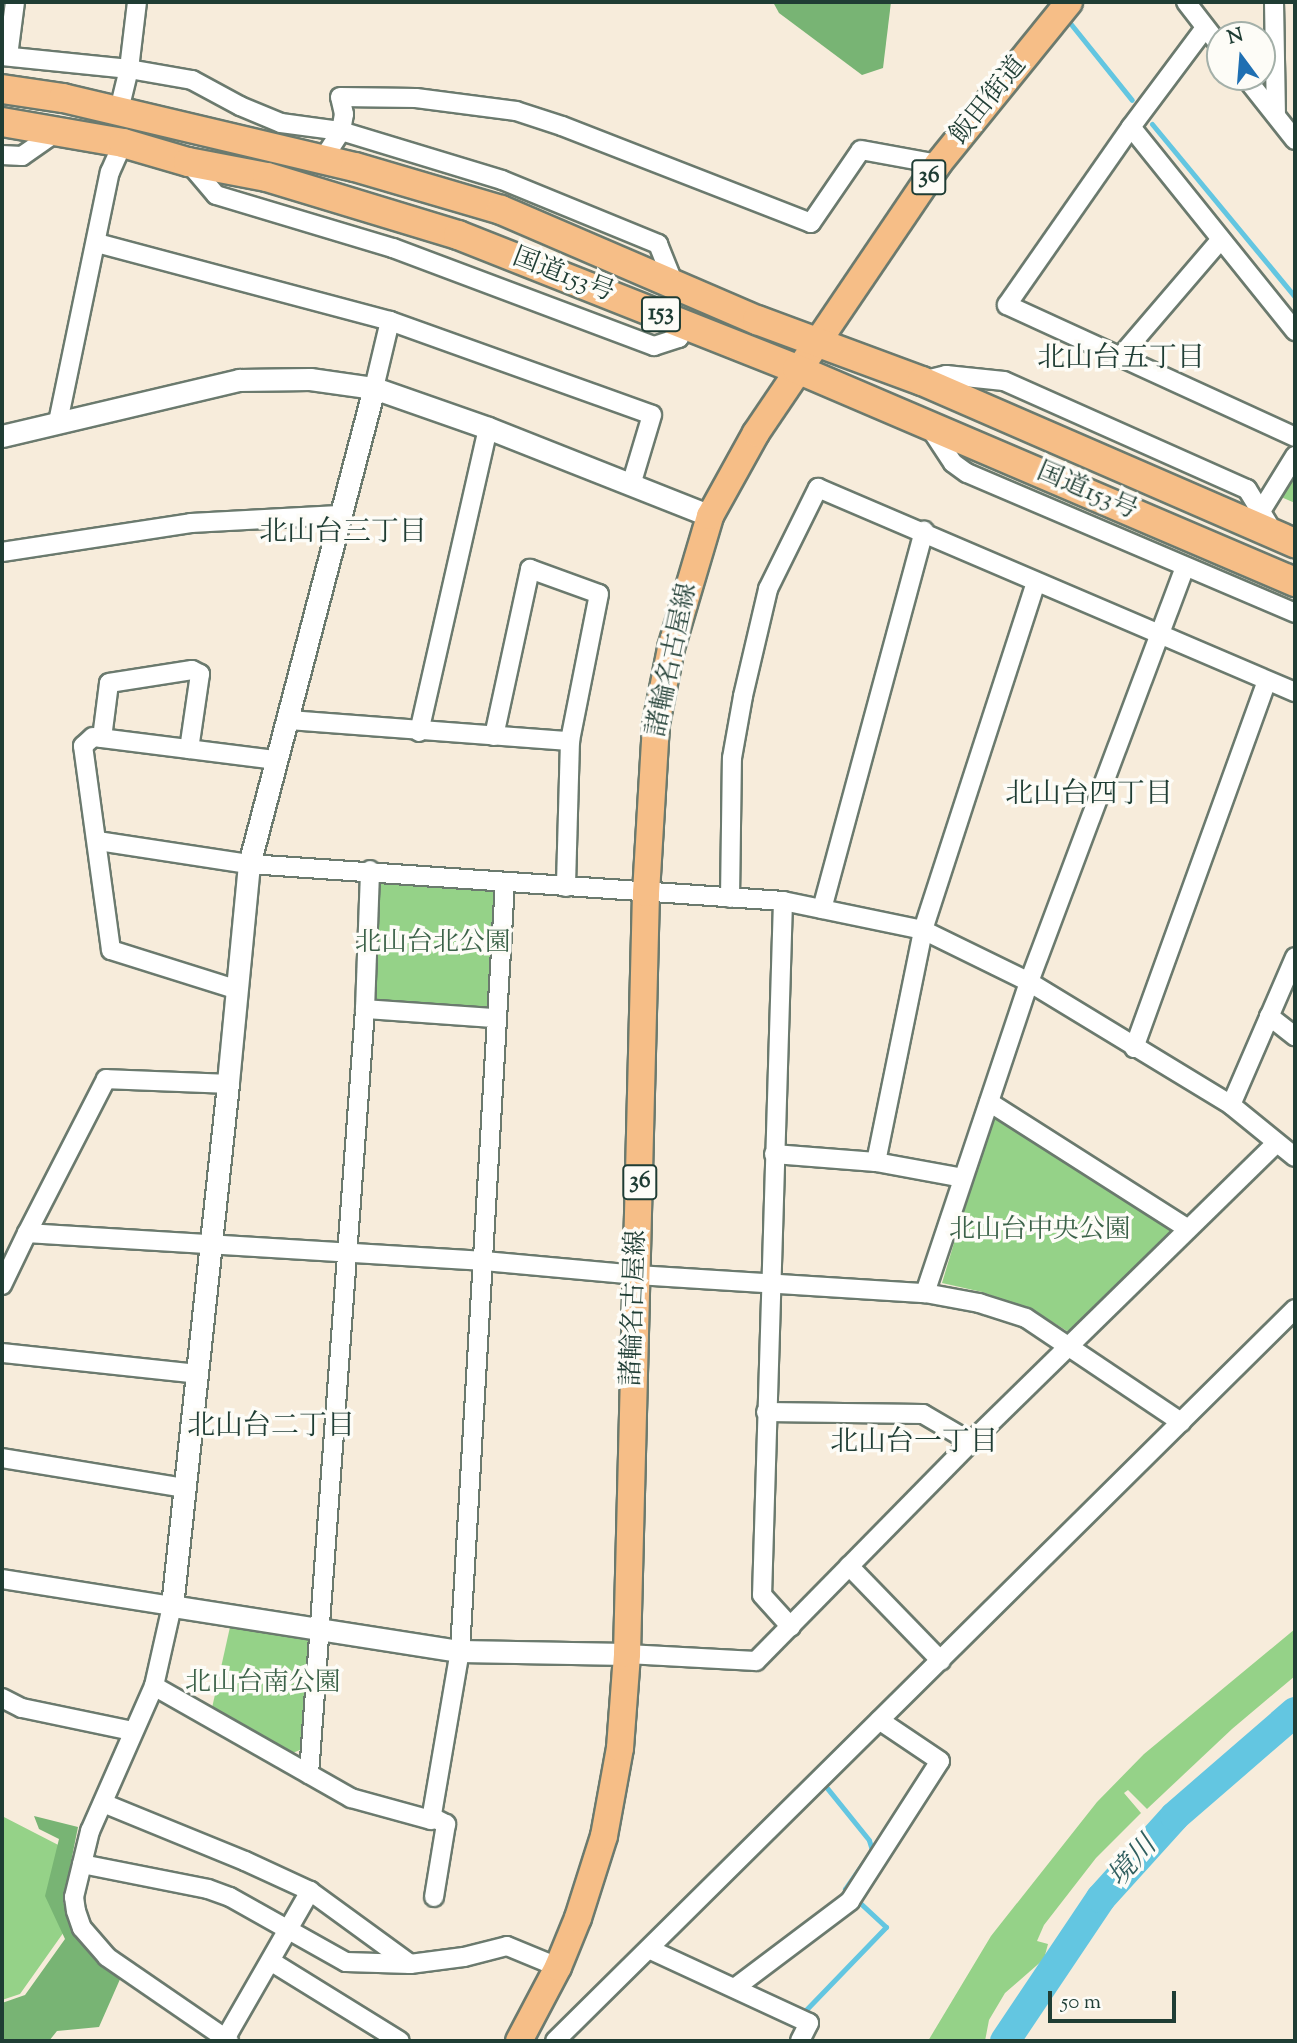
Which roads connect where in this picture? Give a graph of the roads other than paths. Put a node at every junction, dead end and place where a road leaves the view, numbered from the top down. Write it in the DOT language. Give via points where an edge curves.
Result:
graph roads {
  1 [pos="15,2"];
  2 [pos="137,2"];
  3 [pos="1186,2"];
  4 [pos="1274,2"];
  5 [pos="1064,9"];
  6 [pos="1205,28"];
  7 [pos="5,56"];
  8 [pos="128,69"];
  9 [pos="2,89"];
  10 [pos="1256,91"];
  11 [pos="119,110"];
  12 [pos="1276,115"];
  13 [pos="2,122"];
  14 [pos="1131,127"];
  15 [pos="58,131"];
  16 [pos="341,131"];
  17 [pos="1295,140"];
  18 [pos="123,143"];
  19 [pos="2,155"];
  20 [pos="323,159"];
  21 [pos="938,164"];
  22 [pos="1221,239"];
  23 [pos="97,243"];
  24 [pos="674,284"];
  25 [pos="390,321"];
  26 [pos="1295,331"];
  27 [pos="817,342"];
  28 [pos="1120,356"];
  29 [pos="797,369"];
  30 [pos="374,388"];
  31 [pos="58,422"];
  32 [pos="926,423"];
  33 [pos="488,428"];
  34 [pos="2,436"];
  35 [pos="1295,437"];
  36 [pos="1295,456"];
  37 [pos="631,485"];
  38 [pos="340,515"];
  39 [pos="710,516"];
  40 [pos="1277,529"];
  41 [pos="923,531"];
  42 [pos="2,552"];
  43 [pos="1185,567"];
  44 [pos="1295,582"];
  45 [pos="1036,583"];
  46 [pos="1295,614"];
  47 [pos="1158,633"];
  48 [pos="1267,681"];
  49 [pos="1295,692"];
  50 [pos="288,720"];
  51 [pos="419,732"];
  52 [pos="494,736"];
  53 [pos="102,738"];
  54 [pos="569,741"];
  55 [pos="189,749"];
  56 [pos="276,760"];
  57 [pos="98,841"];
  58 [pos="249,864"];
  59 [pos="370,870"];
  60 [pos="505,882"];
  61 [pos="566,887"];
  62 [pos="646,893"];
  63 [pos="730,898"];
  64 [pos="783,901"];
  65 [pos="822,909"];
  66 [pos="923,930"];
  67 [pos="1293,969"];
  68 [pos="1029,982"];
  69 [pos="237,990"];
  70 [pos="365,1009"];
  71 [pos="1269,1016"];
  72 [pos="495,1018"];
  73 [pos="1295,1036"];
  74 [pos="1134,1048"];
  75 [pos="228,1084"];
  76 [pos="989,1102"];
  77 [pos="1231,1105"];
  78 [pos="1276,1143"];
  79 [pos="774,1154"];
  80 [pos="1295,1157"];
  81 [pos="876,1162"];
  82 [pos="963,1178"];
  83 [pos="1188,1229"];
  84 [pos="27,1233"];
  85 [pos="211,1243"];
  86 [pos="347,1252"];
  87 [pos="484,1261"];
  88 [pos="637,1275"];
  89 [pos="770,1283"];
  90 [pos="2,1285"];
  91 [pos="925,1293"];
  92 [pos="1295,1309"];
  93 [pos="1070,1346"];
  94 [pos="2,1353"];
  95 [pos="198,1374"];
  96 [pos="766,1412"];
  97 [pos="1181,1422"];
  98 [pos="971,1442"];
  99 [pos="2,1458"];
  100 [pos="186,1488"];
  101 [pos="849,1566"];
  102 [pos="2,1579"];
  103 [pos="172,1606"];
  104 [pos="791,1627"];
  105 [pos="319,1629"];
  106 [pos="460,1651"];
  107 [pos="627,1654"];
  108 [pos="941,1661"];
  109 [pos="154,1686"];
  110 [pos="2,1698"];
  111 [pos="879,1720"];
  112 [pos="132,1731"];
  113 [pos="309,1774"];
  114 [pos="103,1802"];
  115 [pos="432,1816"];
  116 [pos="82,1864"];
  117 [pos="310,1891"];
  118 [pos="435,1897"];
  119 [pos="289,1930"];
  120 [pos="651,1950"];
  121 [pos="272,1962"];
  122 [pos="410,1964"];
  123 [pos="558,1967"];
  124 [pos="736,1987"];
  125 [pos="530,2039"];
  126 [pos="227,2040"];
  127 [pos="400,2041"];
  128 [pos="555,2041"];
  129 [pos="800,2041"];
  1 -- 7 [label="street"];
  2 -- 8 [label="street"];
  3 -- 6 [label="street"];
  4 -- 12 [label="street"];
  5 -- 21 [label="main road, 飯田街道 / 36"];
  6 -- 14 [label="street"];
  7 -- 8 [label="street"];
  8 -- 11 [label="street"];
  8 -- 16 [label="street" via="192,80 281,123"];
  9 -- 11 [label="highway, 国道153号 / 153"];
  10 -- 12 [label="street"];
  11 -- 20 [label="highway, 国道153号 / 153"];
  12 -- 17 [label="street"];
  13 -- 15 [label="highway, 国道153号 / 153"];
  14 -- 22 [label="street"];
  14 -- 28 [label="street" via="1007,305"];
  15 -- 18 [label="highway, 国道153号 / 153"];
  15 -- 19 [label="street" via="22,156"];
  16 -- 20 [label="street"];
  16 -- 21 [label="street" via="340,97 416,98 516,111 811,223 861,150"];
  16 -- 24 [label="street" via="502,180 658,244"];
  18 -- 23 [label="street" via="110,172"];
  18 -- 29 [label="highway, 国道153号 / 153" via="188,162 267,177 458,235"];
  20 -- 24 [label="highway, 国道153号 / 153" via="500,210"];
  21 -- 27 [label="main road, 飯田街道 / 36"];
  22 -- 26 [label="street"];
  22 -- 28 [label="street"];
  23 -- 25 [label="street"];
  23 -- 31 [label="street"];
  24 -- 27 [label="highway, 国道153号 / 153"];
  25 -- 30 [label="street"];
  25 -- 37 [label="street" via="652,415"];
  27 -- 29 [label="main road, 諸輪名古屋線 / 36"];
  27 -- 40 [label="highway, 国道153号 / 153"];
  28 -- 35 [label="street"];
  29 -- 32 [label="highway, 国道153号 / 153"];
  29 -- 39 [label="main road, 諸輪名古屋線 / 36"];
  30 -- 31 [label="street" via="310,379 239,380"];
  30 -- 33 [label="street"];
  30 -- 38 [label="street"];
  31 -- 34 [label="street"];
  32 -- 43 [label="street" via="953,463 967,473"];
  32 -- 44 [label="highway, 国道153号 / 153"];
  33 -- 37 [label="street"];
  33 -- 51 [label="street"];
  36 -- 40 [label="street"];
  37 -- 39 [label="street"];
  38 -- 42 [label="street" via="191,523"];
  38 -- 50 [label="street"];
  39 -- 62 [label="main road, 諸輪名古屋線 / 36" via="671,648 656,724"];
  41 -- 45 [label="street"];
  41 -- 63 [label="street" via="818,488 768,589 743,696 732,758"];
  41 -- 65 [label="street"];
  43 -- 46 [label="street"];
  43 -- 47 [label="street"];
  45 -- 47 [label="street"];
  45 -- 66 [label="street"];
  47 -- 48 [label="street"];
  47 -- 68 [label="street"];
  48 -- 49 [label="street"];
  48 -- 74 [label="street"];
  50 -- 51 [label="street"];
  50 -- 56 [label="street"];
  51 -- 52 [label="street"];
  52 -- 54 [label="street"];
  52 -- 54 [label="street" via="530,569 599,594"];
  53 -- 55 [label="street"];
  53 -- 55 [label="street" via="109,683 192,670 200,674"];
  53 -- 57 [label="street" via="93,737 83,746"];
  54 -- 61 [label="street"];
  55 -- 56 [label="street"];
  56 -- 58 [label="street"];
  57 -- 58 [label="street"];
  57 -- 69 [label="street" via="111,950"];
  58 -- 59 [label="street"];
  58 -- 69 [label="street"];
  59 -- 60 [label="street"];
  59 -- 70 [label="street"];
  60 -- 61 [label="street"];
  60 -- 72 [label="street"];
  61 -- 62 [label="street"];
  62 -- 63 [label="street"];
  62 -- 88 [label="main road, 諸輪名古屋線 / 36"];
  63 -- 64 [label="street"];
  64 -- 65 [label="street"];
  64 -- 79 [label="street"];
  65 -- 66 [label="street"];
  66 -- 68 [label="street"];
  66 -- 81 [label="street"];
  67 -- 71 [label="street"];
  68 -- 74 [label="street"];
  68 -- 76 [label="street"];
  69 -- 75 [label="street"];
  70 -- 72 [label="street"];
  70 -- 86 [label="street"];
  71 -- 73 [label="street"];
  71 -- 77 [label="street"];
  72 -- 87 [label="street"];
  74 -- 77 [label="street"];
  75 -- 84 [label="street" via="106,1079"];
  75 -- 85 [label="street"];
  76 -- 82 [label="street"];
  76 -- 83 [label="street"];
  77 -- 78 [label="street"];
  78 -- 80 [label="street"];
  78 -- 83 [label="street"];
  79 -- 81 [label="street"];
  79 -- 89 [label="street"];
  81 -- 82 [label="street"];
  82 -- 91 [label="street"];
  83 -- 93 [label="street"];
  84 -- 85 [label="street"];
  84 -- 90 [label="street"];
  85 -- 86 [label="street"];
  85 -- 95 [label="street"];
  86 -- 87 [label="street"];
  86 -- 105 [label="street"];
  87 -- 88 [label="street"];
  87 -- 106 [label="street"];
  88 -- 89 [label="street"];
  88 -- 107 [label="main road, 諸輪名古屋線 / 36"];
  89 -- 91 [label="street"];
  89 -- 96 [label="street"];
  91 -- 93 [label="street" via="1027,1318"];
  92 -- 97 [label="street"];
  93 -- 97 [label="street"];
  93 -- 98 [label="street"];
  94 -- 95 [label="street"];
  95 -- 100 [label="street"];
  96 -- 98 [label="street" via="923,1414"];
  96 -- 104 [label="street" via="762,1595"];
  97 -- 108 [label="street"];
  98 -- 101 [label="street"];
  99 -- 100 [label="street"];
  100 -- 103 [label="street"];
  101 -- 104 [label="street"];
  101 -- 108 [label="street"];
  102 -- 103 [label="street"];
  103 -- 105 [label="street"];
  103 -- 109 [label="street"];
  104 -- 107 [label="street" via="756,1661"];
  105 -- 106 [label="street"];
  105 -- 113 [label="street"];
  106 -- 107 [label="street"];
  106 -- 115 [label="street"];
  107 -- 123 [label="main road, 諸輪名古屋線 / 36" via="620,1748 604,1836"];
  108 -- 111 [label="street"];
  109 -- 112 [label="street"];
  109 -- 113 [label="street"];
  110 -- 112 [label="street" via="22,1708"];
  111 -- 120 [label="street"];
  111 -- 124 [label="street" via="940,1760 850,1901"];
  112 -- 114 [label="street"];
  113 -- 115 [label="street" via="351,1798 431,1820"];
  114 -- 116 [label="street"];
  114 -- 117 [label="street"];
  115 -- 118 [label="street" via="446,1824"];
  116 -- 119 [label="street" via="208,1889"];
  116 -- 126 [label="street" via="74,1897 82,1928 107,1956"];
  117 -- 119 [label="street"];
  117 -- 122 [label="street"];
  119 -- 121 [label="street"];
  119 -- 122 [label="street" via="346,1962"];
  120 -- 124 [label="street"];
  120 -- 128 [label="street"];
  121 -- 126 [label="street"];
  121 -- 127 [label="street"];
  122 -- 123 [label="street" via="508,1945"];
  123 -- 125 [label="main road, 諸輪名古屋線 / 36"];
  124 -- 129 [label="street" via="809,2023"];
}
